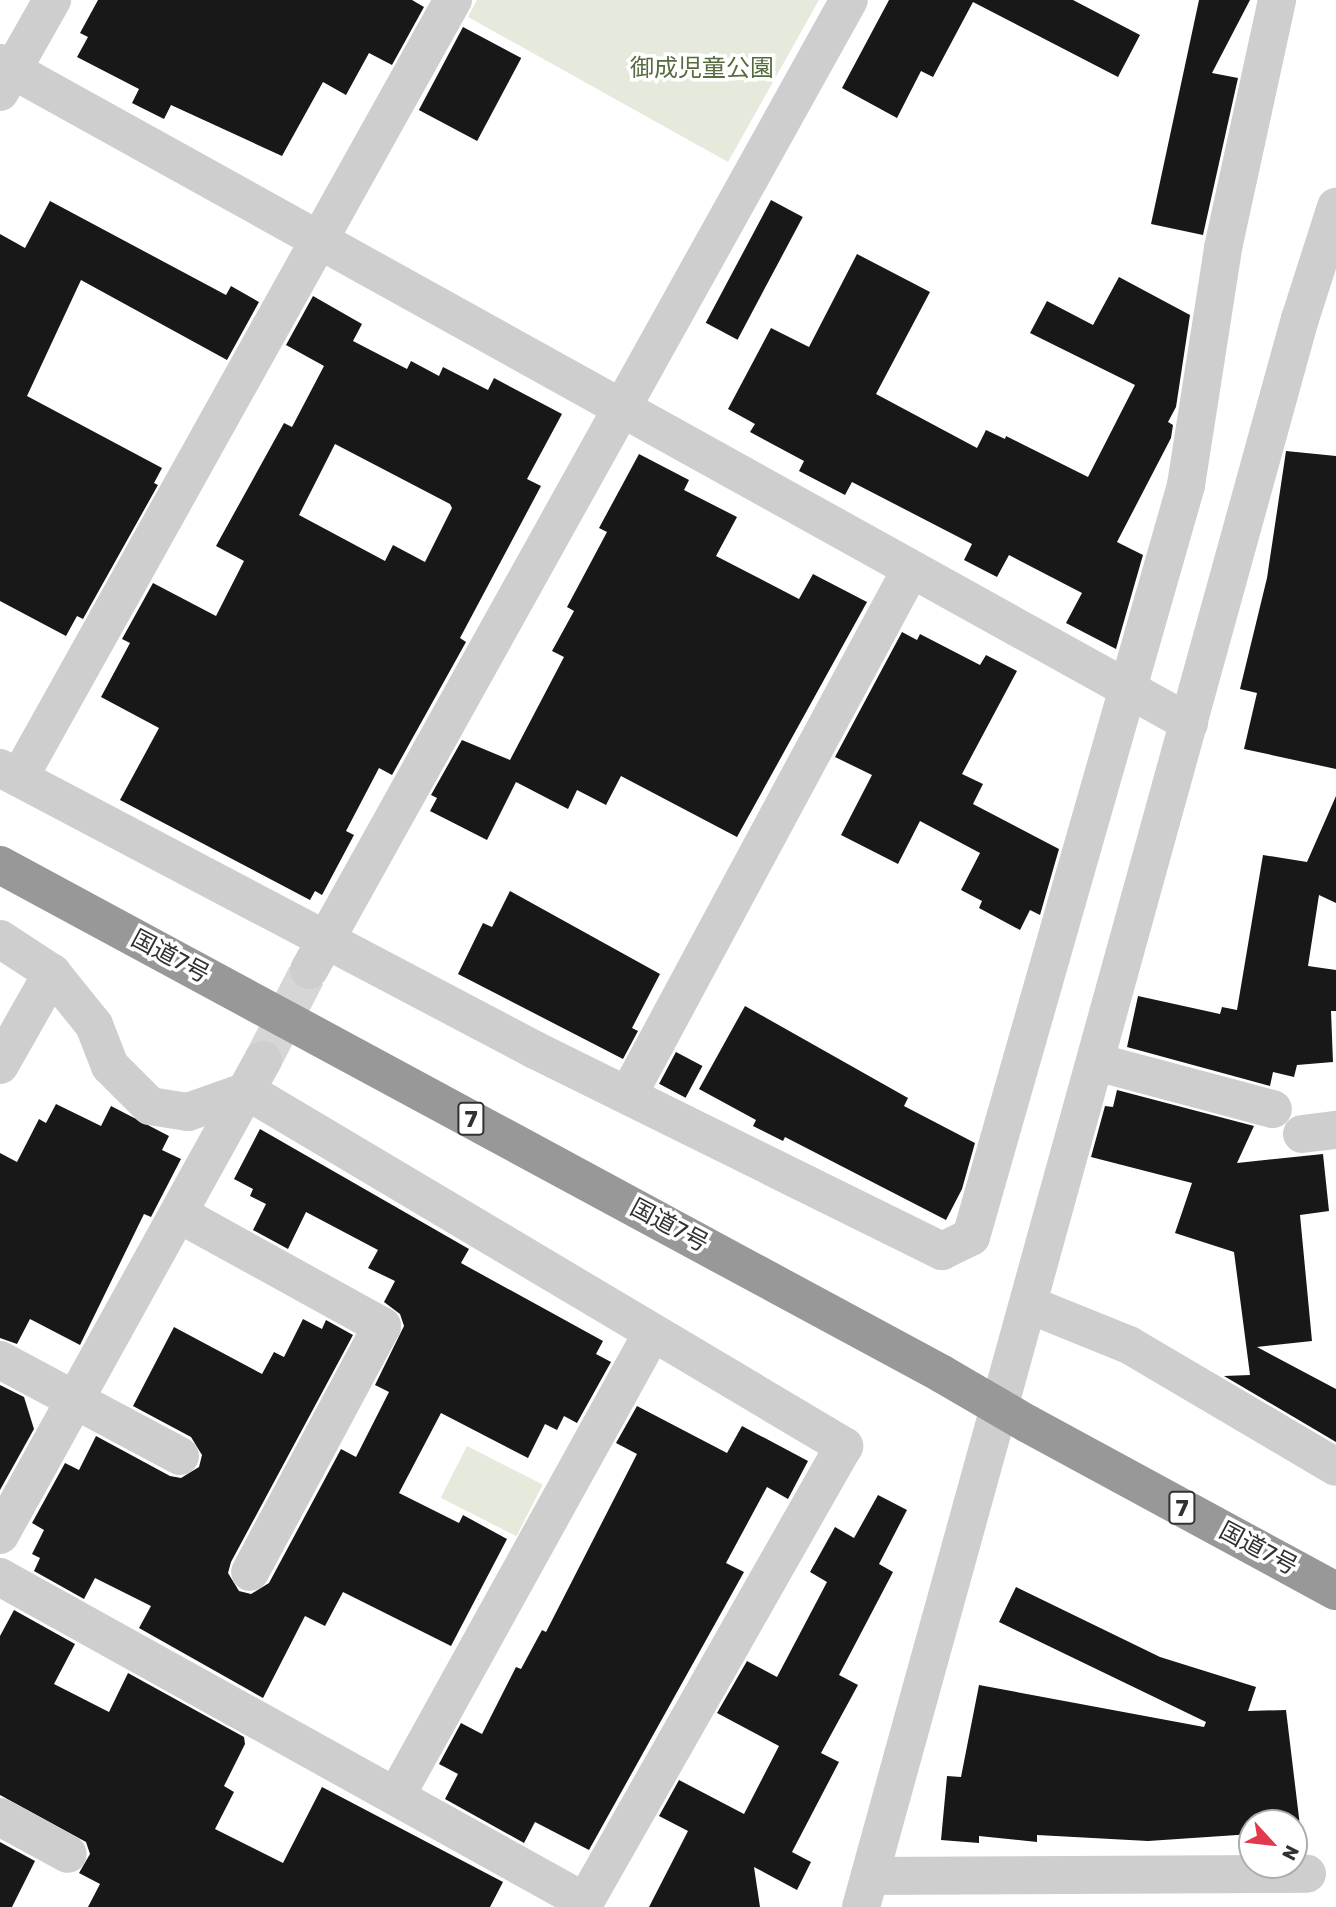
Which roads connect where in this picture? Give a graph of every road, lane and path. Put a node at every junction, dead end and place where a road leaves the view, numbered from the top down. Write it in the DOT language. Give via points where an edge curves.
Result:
graph roads {
  1 [pos="52,0"];
  2 [pos="453,0"];
  3 [pos="849,0"];
  4 [pos="1277,0"];
  5 [pos="4,75"];
  6 [pos="1336,207"];
  7 [pos="321,240"];
  8 [pos="621,410"];
  9 [pos="911,569"];
  10 [pos="1126,690"];
  11 [pos="1189,723"];
  12 [pos="9,773"];
  13 [pos="0,865"];
  14 [pos="0,939"];
  15 [pos="319,955"];
  16 [pos="52,973"];
  17 [pos="1096,1062"];
  18 [pos="0,1065"];
  19 [pos="255,1076"];
  20 [pos="628,1095"];
  21 [pos="1273,1109"];
  22 [pos="179,1214"];
  23 [pos="1030,1305"];
  24 [pos="651,1335"];
  25 [pos="0,1360"];
  26 [pos="72,1401"];
  27 [pos="180,1456"];
  28 [pos="1336,1467"];
  29 [pos="0,1535"];
  30 [pos="250,1572"];
  31 [pos="0,1577"];
  32 [pos="1336,1591"];
  33 [pos="396,1796"];
  34 [pos="0,1817"];
  35 [pos="68,1854"];
  36 [pos="1238,1877"];
  37 [pos="866,1891"];
  38 [pos="583,1904"];
  1 -- 5 [label="street"];
  2 -- 7 [label="street"];
  3 -- 8 [label="street"];
  4 -- 10 [label="street" via="1223,248 1186,485"];
  5 -- 7 [label="street"];
  6 -- 11 [label="street" via="1300,319"];
  7 -- 8 [label="street"];
  7 -- 12 [label="street"];
  8 -- 9 [label="street"];
  8 -- 15 [label="street"];
  9 -- 10 [label="street"];
  9 -- 20 [label="street"];
  10 -- 11 [label="street"];
  10 -- 20 [label="street" via="971,1237 942,1251"];
  11 -- 17 [label="street"];
  12 -- 15 [label="street"];
  13 -- 32 [label="highway, 国道7号 / 7, bridge"];
  14 -- 16 [label="street"];
  15 -- 20 [label="street"];
  16 -- 18 [label="street"];
  16 -- 19 [label="street" via="94,1025 110,1066 150,1106 188,1112"];
  17 -- 21 [label="street"];
  17 -- 23 [label="street"];
  19 -- 22 [label="street"];
  19 -- 24 [label="street"];
  22 -- 26 [label="street"];
  22 -- 30 [label="street" via="383,1326"];
  23 -- 28 [label="street" via="1129,1345"];
  23 -- 37 [label="street"];
  24 -- 33 [label="street"];
  24 -- 38 [label="street" via="844,1446"];
  25 -- 26 [label="street"];
  26 -- 27 [label="street"];
  26 -- 29 [label="street"];
  31 -- 33 [label="street"];
  33 -- 38 [label="street"];
  34 -- 35 [label="street"];
  36 -- 37 [label="street"];
}
